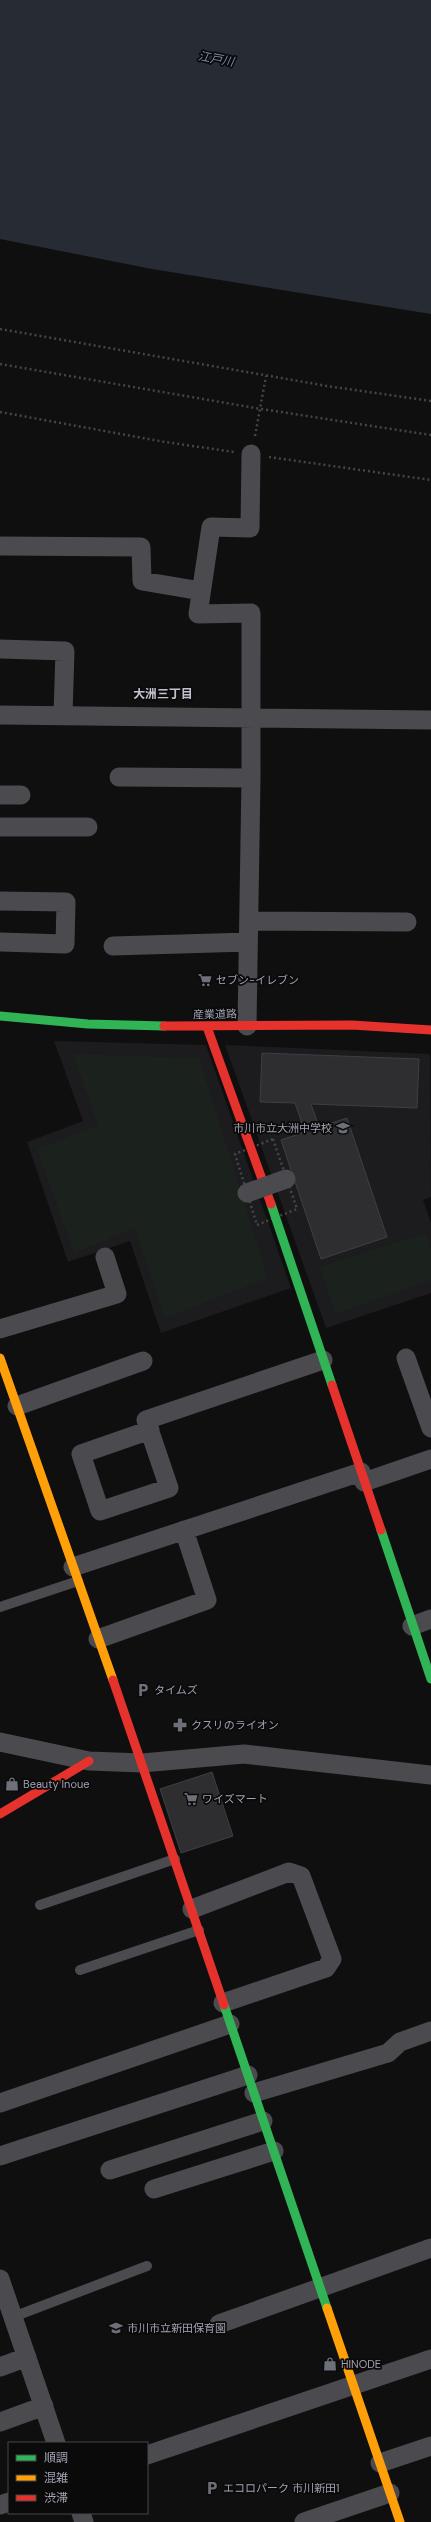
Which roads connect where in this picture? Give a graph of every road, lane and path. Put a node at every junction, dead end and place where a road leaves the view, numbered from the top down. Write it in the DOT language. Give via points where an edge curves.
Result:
graph roads {
  1 [pos="0,329"];
  2 [pos="0,364"];
  3 [pos="266,376"];
  4 [pos="431,401"];
  5 [pos="261,410"];
  6 [pos="0,412"];
  7 [pos="431,435"];
  8 [pos="250,454"];
  9 [pos="431,480"];
  10 [pos="0,546"];
  11 [pos="200,591"];
  12 [pos="0,649"];
  13 [pos="0,715"];
  14 [pos="63,715"];
  15 [pos="250,718"];
  16 [pos="431,720"];
  17 [pos="119,778"];
  18 [pos="251,778"];
  19 [pos="0,795"];
  20 [pos="21,795"];
  21 [pos="0,827"];
  22 [pos="88,827"];
  23 [pos="0,901"];
  24 [pos="249,921"];
  25 [pos="407,922"];
  26 [pos="0,942"];
  27 [pos="248,942"];
  28 [pos="113,946"];
  29 [pos="0,1016"];
  30 [pos="246,1026"];
  31 [pos="207,1027"];
  32 [pos="431,1030"];
  33 [pos="286,1179"];
  34 [pos="247,1193"];
  35 [pos="104,1257"];
  36 [pos="0,1329"];
  37 [pos="0,1358"];
  38 [pos="406,1358"];
  39 [pos="323,1360"];
  40 [pos="144,1361"];
  41 [pos="17,1406"];
  42 [pos="431,1428"];
  43 [pos="150,1430"];
  44 [pos="431,1459"];
  45 [pos="363,1477"];
  46 [pos="184,1530"];
  47 [pos="76,1574"];
  48 [pos="0,1607"];
  49 [pos="431,1619"];
  50 [pos="412,1626"];
  51 [pos="98,1638"];
  52 [pos="431,1678"];
  53 [pos="0,1742"];
  54 [pos="89,1761"];
  55 [pos="142,1763"];
  56 [pos="431,1775"];
  57 [pos="0,1814"];
  58 [pos="174,1859"];
  59 [pos="40,1905"];
  60 [pos="192,1909"];
  61 [pos="198,1930"];
  62 [pos="80,1970"];
  63 [pos="223,2003"];
  64 [pos="230,2024"];
  65 [pos="431,2031"];
  66 [pos="248,2075"];
  67 [pos="254,2093"];
  68 [pos="0,2103"];
  69 [pos="264,2121"];
  70 [pos="274,2150"];
  71 [pos="0,2156"];
  72 [pos="110,2170"];
  73 [pos="154,2189"];
  74 [pos="431,2248"];
  75 [pos="147,2266"];
  76 [pos="0,2279"];
  77 [pos="320,2288"];
  78 [pos="13,2316"];
  79 [pos="219,2324"];
  80 [pos="27,2357"];
  81 [pos="431,2359"];
  82 [pos="0,2366"];
  83 [pos="354,2387"];
  84 [pos="44,2406"];
  85 [pos="0,2422"];
  86 [pos="56,2442"];
  87 [pos="431,2446"];
  88 [pos="148,2455"];
  89 [pos="380,2463"];
  90 [pos="390,2493"];
  91 [pos="304,2522"];
  92 [pos="400,2522"];
  1 -- 3 [label="path"];
  2 -- 5 [label="path"];
  3 -- 4 [label="path"];
  3 -- 5 [label="path"];
  5 -- 7 [label="path"];
  5 -- 8 [label="path"];
  6 -- 8 [label="path" via="165,442"];
  8 -- 9 [label="path"];
  8 -- 11 [label="street" via="250,528 211,528"];
  10 -- 11 [label="street" via="141,547 142,581"];
  11 -- 15 [label="street" via="198,614 251,613"];
  12 -- 14 [label="street" via="65,651"];
  13 -- 14 [label="street"];
  14 -- 15 [label="street"];
  15 -- 16 [label="street"];
  15 -- 18 [label="street"];
  17 -- 18 [label="street"];
  18 -- 24 [label="street"];
  19 -- 20 [label="street"];
  21 -- 22 [label="street"];
  23 -- 26 [label="street" via="66,902 65,944"];
  24 -- 25 [label="street"];
  24 -- 27 [label="street"];
  27 -- 28 [label="street"];
  27 -- 30 [label="street"];
  29 -- 31 [label="street, 産業道路" via="86,1025"];
  30 -- 31 [label="street, 産業道路"];
  30 -- 32 [label="street, 産業道路" via="352,1025"];
  31 -- 39 [label="street" via="252,1147"];
  33 -- 34 [label="street, bridge"];
  35 -- 36 [label="street" via="117,1294"];
  37 -- 41 [label="street"];
  38 -- 42 [label="street"];
  39 -- 43 [label="street" via="146,1420"];
  39 -- 45 [label="street"];
  40 -- 41 [label="street"];
  41 -- 47 [label="street"];
  43 -- 43 [label="street" via="169,1488 100,1511 81,1454"];
  44 -- 45 [label="street"];
  45 -- 46 [label="street"];
  45 -- 50 [label="street"];
  46 -- 47 [label="street"];
  46 -- 51 [label="street" via="206,1600"];
  47 -- 48 [label="lane"];
  47 -- 51 [label="street"];
  49 -- 50 [label="street"];
  50 -- 52 [label="street"];
  51 -- 55 [label="street"];
  53 -- 54 [label="street"];
  54 -- 55 [label="street"];
  54 -- 57 [label="street"];
  55 -- 56 [label="street" via="244,1754"];
  55 -- 58 [label="street"];
  58 -- 59 [label="lane"];
  58 -- 60 [label="street"];
  60 -- 61 [label="street"];
  60 -- 63 [label="street" via="289,1872 301,1876 332,1959 326,1968"];
  61 -- 62 [label="lane"];
  61 -- 63 [label="street"];
  63 -- 64 [label="street"];
  64 -- 66 [label="street"];
  64 -- 68 [label="street"];
  65 -- 67 [label="street" via="400,2042 388,2053"];
  66 -- 67 [label="street"];
  66 -- 71 [label="street"];
  67 -- 69 [label="street"];
  69 -- 70 [label="street"];
  69 -- 72 [label="street"];
  70 -- 73 [label="street"];
  70 -- 77 [label="street"];
  74 -- 77 [label="street"];
  75 -- 78 [label="lane"];
  76 -- 78 [label="street"];
  77 -- 79 [label="street"];
  77 -- 83 [label="street"];
  78 -- 80 [label="street"];
  80 -- 82 [label="street"];
  80 -- 84 [label="street"];
  81 -- 83 [label="street"];
  83 -- 88 [label="street"];
  83 -- 89 [label="street"];
  84 -- 85 [label="street"];
  84 -- 86 [label="street"];
  87 -- 89 [label="street"];
  89 -- 90 [label="street"];
  90 -- 91 [label="street"];
  90 -- 92 [label="street"];
}
